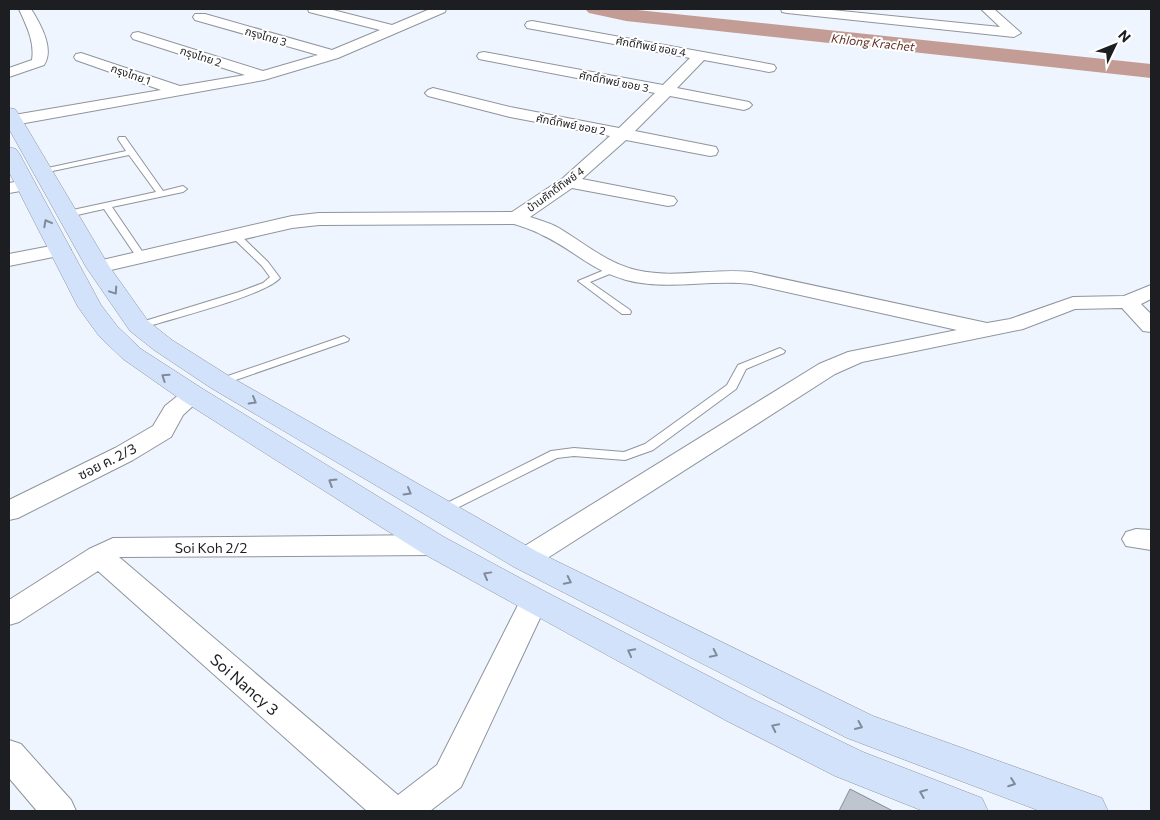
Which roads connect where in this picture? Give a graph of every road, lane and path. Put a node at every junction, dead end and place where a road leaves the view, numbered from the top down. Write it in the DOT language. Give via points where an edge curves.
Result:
graph roads {
  1 [pos="25,9"];
  2 [pos="314,9"];
  3 [pos="440,9"];
  4 [pos="786,9"];
  5 [pos="988,9"];
  6 [pos="808,10"];
  7 [pos="200,17"];
  8 [pos="532,25"];
  9 [pos="394,29"];
  10 [pos="138,36"];
  11 [pos="334,55"];
  12 [pos="702,55"];
  13 [pos="484,56"];
  14 [pos="81,57"];
  15 [pos="769,68"];
  16 [pos="9,72"];
  17 [pos="264,76"];
  18 [pos="665,90"];
  19 [pos="181,92"];
  20 [pos="433,93"];
  21 [pos="744,105"];
  22 [pos="13,120"];
  23 [pos="623,134"];
  24 [pos="122,140"];
  25 [pos="710,151"];
  26 [pos="131,152"];
  27 [pos="9,153"];
  28 [pos="26,181"];
  29 [pos="569,182"];
  30 [pos="183,189"];
  31 [pos="161,194"];
  32 [pos="668,201"];
  33 [pos="107,206"];
  34 [pos="68,214"];
  35 [pos="516,218"];
  36 [pos="235,235"];
  37 [pos="61,250"];
  38 [pos="141,257"];
  39 [pos="9,260"];
  40 [pos="98,267"];
  41 [pos="614,269"];
  42 [pos="1151,291"];
  43 [pos="1128,302"];
  44 [pos="626,312"];
  45 [pos="139,326"];
  46 [pos="1151,326"];
  47 [pos="988,330"];
  48 [pos="344,339"];
  49 [pos="780,351"];
  50 [pos="220,382"];
  51 [pos="192,395"];
  52 [pos="385,478"];
  53 [pos="358,498"];
  54 [pos="9,511"];
  55 [pos="441,511"];
  56 [pos="433,545"];
  57 [pos="99,556"];
  58 [pos="525,560"];
  59 [pos="534,601"];
  60 [pos="9,614"];
  61 [pos="9,754"];
  62 [pos="59,811"];
  63 [pos="391,811"];
  64 [pos="404,811"];
  65 [pos="968,811"];
  66 [pos="1088,811"];
  1 -- 16 [label="street" via="42,50 39,62"];
  2 -- 9 [label="street"];
  3 -- 9 [label="street"];
  4 -- 6 [label="street"];
  5 -- 6 [label="street" via="1014,33"];
  7 -- 11 [label="street, กรุงไทย 3"];
  8 -- 12 [label="street, ศักดิ์ทิพย์ ซอย 4"];
  9 -- 11 [label="street"];
  10 -- 17 [label="street, กรุงไทย 2"];
  11 -- 17 [label="street"];
  12 -- 15 [label="street, ศักดิ์ทิพย์ ซอย 4"];
  12 -- 18 [label="street, บ้านศักดิ์ทิพย์ 4"];
  13 -- 18 [label="street, ศักดิ์ทิพย์ ซอย 3"];
  14 -- 19 [label="street, กรุงไทย 1"];
  17 -- 19 [label="street"];
  18 -- 21 [label="street, ศักดิ์ทิพย์ ซอย 3"];
  18 -- 23 [label="street, บ้านศักดิ์ทิพย์ 4"];
  19 -- 22 [label="street"];
  20 -- 23 [label="street, ศักดิ์ทิพย์ ซอย 2"];
  22 -- 28 [label="street"];
  23 -- 25 [label="street, ศักดิ์ทิพย์ ซอย 2"];
  23 -- 29 [label="street, บ้านศักดิ์ทิพย์ 4"];
  24 -- 26 [label="lane"];
  26 -- 28 [label="lane"];
  26 -- 31 [label="lane"];
  27 -- 28 [label="street"];
  28 -- 34 [label="street"];
  37 -- 28 [label="street, one-way"];
  29 -- 32 [label="street"];
  29 -- 35 [label="street, บ้านศักดิ์ทิพย์ 4"];
  30 -- 31 [label="lane"];
  31 -- 33 [label="lane"];
  33 -- 34 [label="lane"];
  33 -- 38 [label="lane"];
  34 -- 40 [label="street"];
  35 -- 36 [label="street" via="319,219"];
  35 -- 41 [label="street" via="550,231"];
  36 -- 38 [label="street"];
  36 -- 45 [label="lane" via="275,278 242,294"];
  37 -- 39 [label="street"];
  51 -- 37 [label="street, one-way" via="132,354 108,331 90,307"];
  38 -- 40 [label="street"];
  40 -- 45 [label="street, one-way"];
  41 -- 44 [label="lane" via="583,280"];
  41 -- 47 [label="street" via="658,280 751,278"];
  42 -- 43 [label="street"];
  43 -- 46 [label="street"];
  43 -- 47 [label="street" via="1073,303"];
  45 -- 50 [label="street"];
  47 -- 58 [label="street" via="856,357 826,369"];
  48 -- 50 [label="lane"];
  49 -- 55 [label="lane" via="742,367 732,386 649,447 625,456 574,452 555,454"];
  50 -- 52 [label="street, one-way"];
  53 -- 51 [label="street, one-way"];
  51 -- 54 [label="street, ซอย ค. 2/3" via="173,412 162,431 124,454"];
  52 -- 53 [label="street"];
  52 -- 55 [label="street, one-way"];
  53 -- 56 [label="street"];
  55 -- 58 [label="street"];
  56 -- 57 [label="street, Soi Koh 2/2" via="124,547 113,548"];
  59 -- 56 [label="street, one-way"];
  57 -- 60 [label="street, Soi Koh 2/2"];
  57 -- 63 [label="street, Soi Nancy 3"];
  58 -- 66 [label="street, one-way" via="860,727"];
  59 -- 64 [label="street" via="448,776"];
  65 -- 59 [label="street, one-way" via="849,764"];
  61 -- 62 [label="street"];
}
